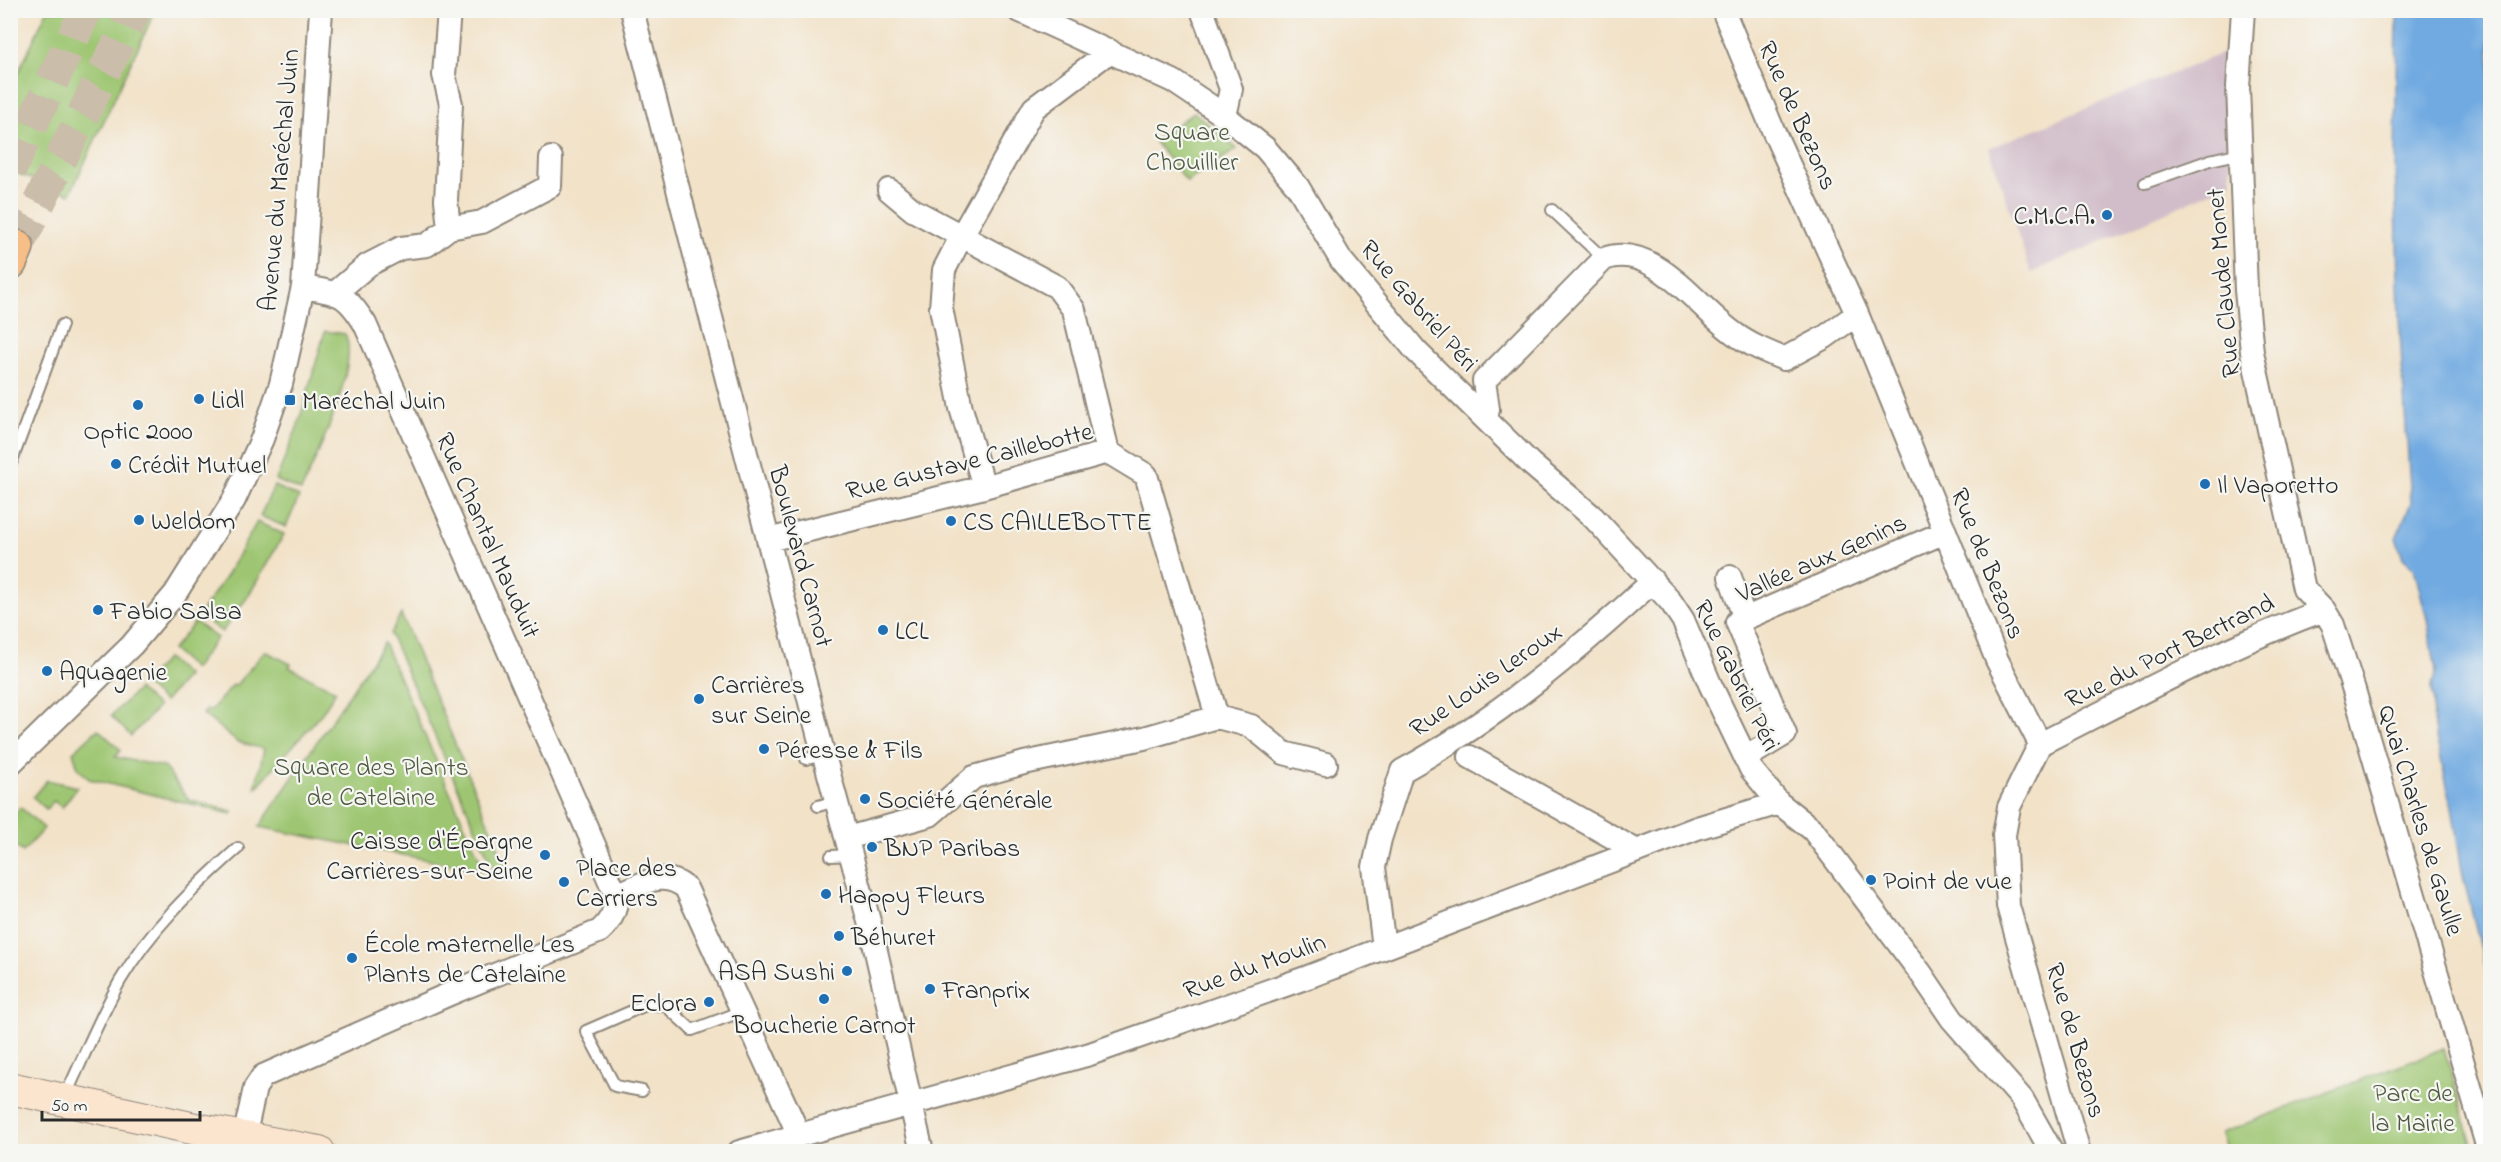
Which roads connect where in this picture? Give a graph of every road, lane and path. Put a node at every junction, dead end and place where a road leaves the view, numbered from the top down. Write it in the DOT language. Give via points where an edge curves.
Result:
graph roads {
  1 [pos="321,10"];
  2 [pos="449,10"];
  3 [pos="632,10"];
  4 [pos="1018,10"];
  5 [pos="1202,10"];
  6 [pos="1723,10"];
  7 [pos="2243,10"];
  8 [pos="1110,51"];
  9 [pos="1225,116"];
  10 [pos="2241,153"];
  11 [pos="551,158"];
  12 [pos="2145,183"];
  13 [pos="889,190"];
  14 [pos="1552,210"];
  15 [pos="449,228"];
  16 [pos="962,234"];
  17 [pos="1604,259"];
  18 [pos="303,287"];
  19 [pos="335,292"];
  20 [pos="1857,314"];
  21 [pos="62,325"];
  22 [pos="1486,419"];
  23 [pos="1108,452"];
  24 [pos="10,466"];
  25 [pos="984,487"];
  26 [pos="1945,532"];
  27 [pos="768,540"];
  28 [pos="1730,577"];
  29 [pos="1653,581"];
  30 [pos="2324,610"];
  31 [pos="1745,619"];
  32 [pos="1217,717"];
  33 [pos="2040,744"];
  34 [pos="14,754"];
  35 [pos="1470,757"];
  36 [pos="1745,758"];
  37 [pos="1326,764"];
  38 [pos="1779,802"];
  39 [pos="238,848"];
  40 [pos="843,850"];
  41 [pos="1637,851"];
  42 [pos="616,895"];
  43 [pos="1384,948"];
  44 [pos="742,1011"];
  45 [pos="10,1088"];
  46 [pos="642,1091"];
  47 [pos="64,1100"];
  48 [pos="910,1104"];
  49 [pos="799,1135"];
  50 [pos="244,1138"];
  51 [pos="319,1152"];
  52 [pos="739,1152"];
  53 [pos="922,1152"];
  54 [pos="2052,1152"];
  55 [pos="2079,1152"];
  56 [pos="2489,1152"];
  1 -- 18 [label="street, Avenue du Maréchal Juin"];
  2 -- 15 [label="street" via="444,75 451,104 446,200"];
  3 -- 27 [label="street, Boulevard Carnot"];
  4 -- 8 [label="street, Rue Gabriel Péri"];
  5 -- 9 [label="street" via="1231,89"];
  6 -- 20 [label="street, Rue de Bezons"];
  7 -- 10 [label="street, Rue Claude Monet" via="2238,87"];
  8 -- 9 [label="street, Rue Gabriel Péri" via="1173,81"];
  8 -- 16 [label="street" via="1034,108"];
  9 -- 22 [label="street, Rue Gabriel Péri" via="1265,148 1298,186 1341,260 1386,316"];
  10 -- 12 [label="lane"];
  10 -- 30 [label="street, Rue Claude Monet" via="2252,352 2304,588"];
  11 -- 15 [label="street" via="550,186 482,222"];
  13 -- 16 [label="street" via="913,210"];
  14 -- 17 [label="lane"];
  15 -- 19 [label="street" via="427,245 401,248 368,265"];
  16 -- 23 [label="street" via="1058,287 1074,310"];
  16 -- 25 [label="street" via="944,270 941,308"];
  17 -- 20 [label="street" via="1614,255 1642,259 1698,300 1733,333 1784,359"];
  17 -- 22 [label="street" via="1484,381"];
  18 -- 19 [label="street"];
  18 -- 34 [label="street, Avenue du Maréchal Juin" via="281,384 262,440 234,500 204,550 175,594 132,645"];
  19 -- 42 [label="street, Rue Chantal Mauduit" via="351,301 365,324"];
  20 -- 26 [label="street, Rue de Bezons"];
  21 -- 24 [label="lane"];
  22 -- 29 [label="street, Rue Gabriel Péri" via="1593,517"];
  23 -- 25 [label="street, Rue Gustave Caillebotte"];
  23 -- 32 [label="street, Rue Gustave Caillebotte" via="1146,475"];
  25 -- 27 [label="street, Rue Gustave Caillebotte"];
  26 -- 31 [label="street, Vallée aux Genins"];
  26 -- 33 [label="street, Rue de Bezons" via="1997,660"];
  27 -- 40 [label="street, Boulevard Carnot" via="815,757"];
  28 -- 31 [label="street"];
  29 -- 36 [label="street, Rue Gabriel Péri" via="1683,620"];
  29 -- 43 [label="street, Rue Louis Leroux" via="1586,644 1501,710 1402,771 1374,867"];
  30 -- 33 [label="street, Rue du Port Bertrand" via="2178,674"];
  30 -- 56 [label="street, Quai Charles de Gaulle" via="2333,625 2357,701"];
  31 -- 36 [label="street, Vallée aux Genins" via="1737,622 1785,734"];
  32 -- 37 [label="street" via="1251,726 1284,753"];
  32 -- 40 [label="street" via="974,777 930,815"];
  33 -- 55 [label="street, Rue de Bezons" via="2009,807 2004,835 2008,906"];
  35 -- 41 [label="street"];
  36 -- 38 [label="street, Rue Gabriel Péri"];
  38 -- 41 [label="street, Rue du Moulin"];
  38 -- 54 [label="street, Rue Gabriel Péri" via="1813,830 1952,1019 2022,1099"];
  39 -- 47 [label="lane" via="149,938 97,1024"];
  40 -- 48 [label="street, Boulevard Carnot" via="884,981"];
  41 -- 43 [label="street, Rue du Moulin"];
  42 -- 44 [label="street" via="662,877 676,880 686,888"];
  42 -- 50 [label="street" via="614,913 600,931 263,1077 255,1088"];
  43 -- 48 [label="street, Rue du Moulin" via="1077,1058"];
  44 -- 46 [label="lane" via="692,1030 666,1006 648,1004 586,1031 615,1086"];
  44 -- 49 [label="street"];
  45 -- 47 [label="street"];
  47 -- 50 [label="street"];
  48 -- 49 [label="street, Rue du Moulin"];
  48 -- 53 [label="street, Boulevard Carnot"];
  49 -- 52 [label="street, Rue du Moulin"];
  50 -- 51 [label="street"];
}
